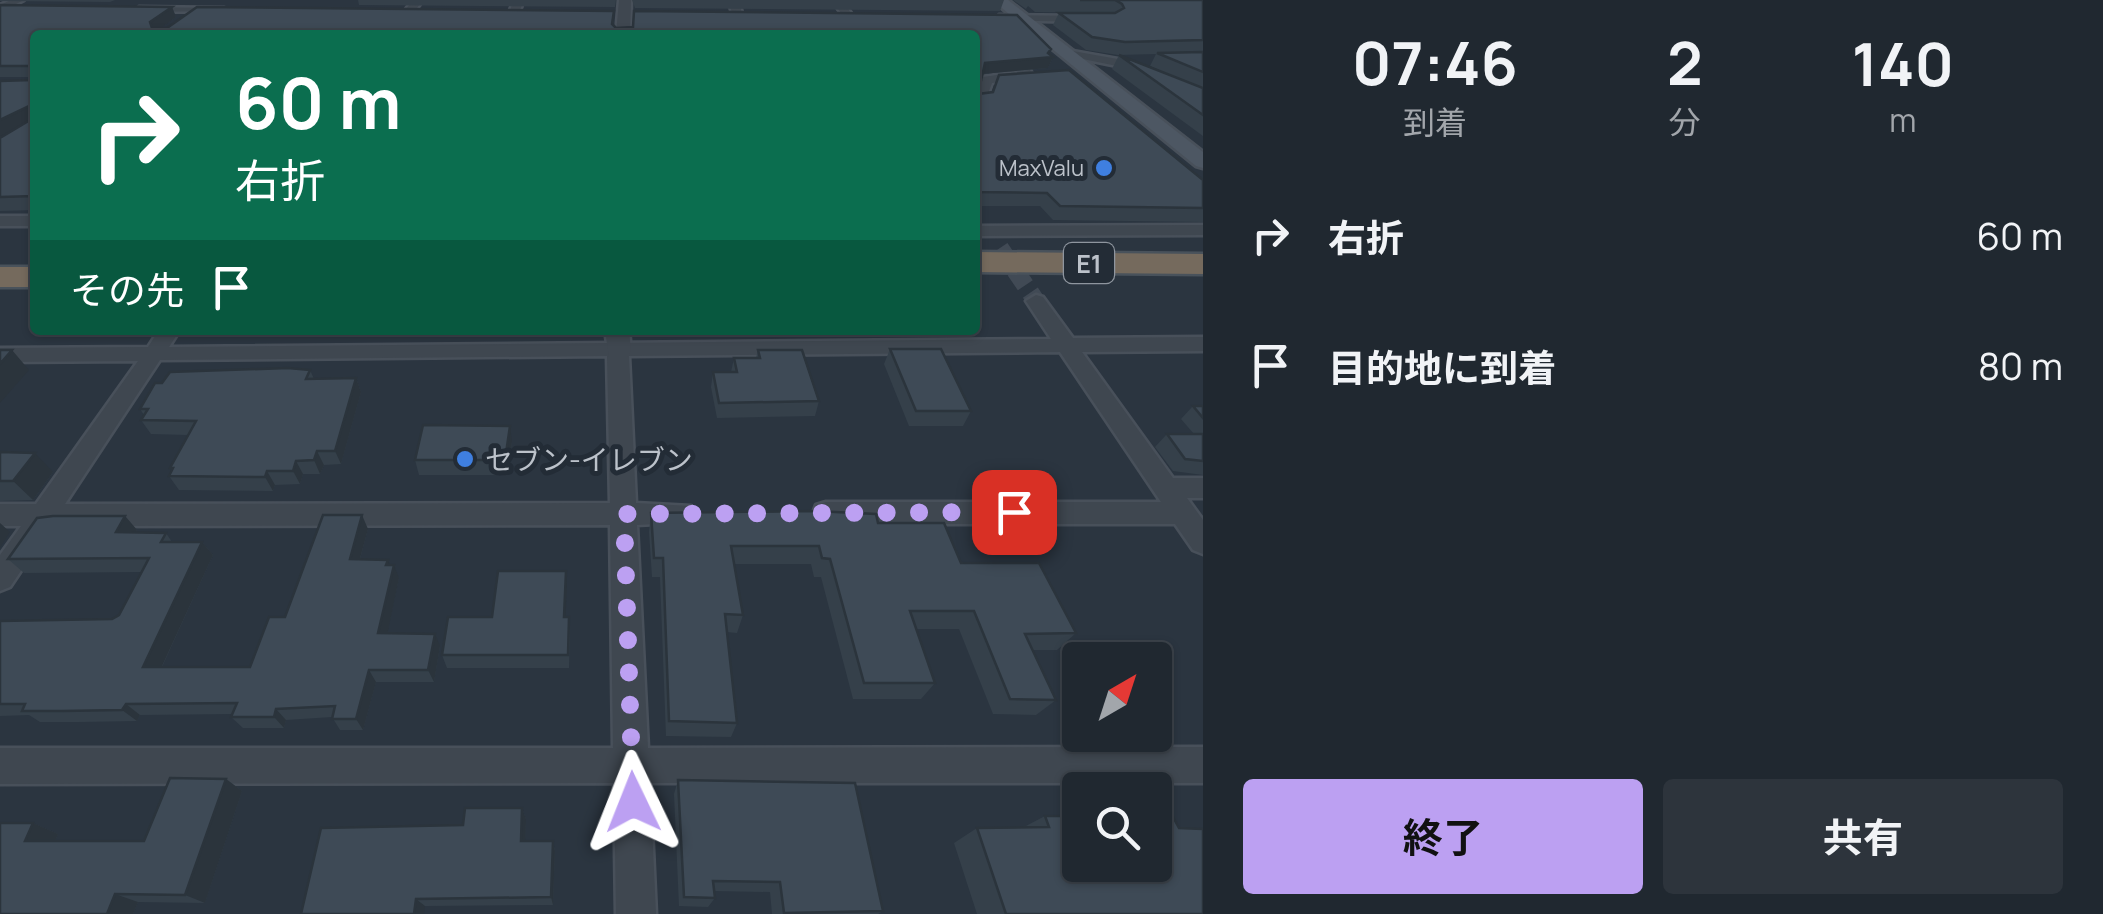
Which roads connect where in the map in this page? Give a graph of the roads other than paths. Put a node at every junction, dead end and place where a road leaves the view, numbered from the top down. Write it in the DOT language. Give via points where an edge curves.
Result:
graph roads {
  1 [pos="418,0"];
  2 [pos="519,0"];
  3 [pos="732,0"];
  4 [pos="837,0"];
  5 [pos="999,0"];
  6 [pos="21,4"];
  7 [pos="624,7"];
  8 [pos="1,8"];
  9 [pos="120,9"];
  10 [pos="198,10"];
  11 [pos="234,11"];
  12 [pos="392,12"];
  13 [pos="409,12"];
  14 [pos="427,12"];
  15 [pos="497,12"];
  16 [pos="514,13"];
  17 [pos="532,13"];
  18 [pos="606,14"];
  19 [pos="643,14"];
  20 [pos="718,15"];
  21 [pos="738,16"];
  22 [pos="756,16"];
  23 [pos="830,16"];
  24 [pos="848,16"];
  25 [pos="865,16"];
  26 [pos="988,18"];
  27 [pos="1023,18"];
  28 [pos="1109,19"];
  29 [pos="174,27"];
  30 [pos="395,30"];
  31 [pos="507,30"];
  32 [pos="742,30"];
  33 [pos="858,30"];
  34 [pos="1152,59"];
  35 [pos="1095,66"];
  36 [pos="1042,74"];
  37 [pos="980,99"];
  38 [pos="1203,99"];
  39 [pos="1203,162"];
  40 [pos="0,221"];
  41 [pos="30,221"];
  42 [pos="1203,230"];
  43 [pos="982,231"];
  44 [pos="988,255"];
  45 [pos="0,256"];
  46 [pos="30,256"];
  47 [pos="1203,264"];
  48 [pos="0,277"];
  49 [pos="30,277"];
  50 [pos="980,283"];
  51 [pos="1203,284"];
  52 [pos="1036,300"];
  53 [pos="167,335"];
  54 [pos="617,340"];
  55 [pos="1068,344"];
  56 [pos="1203,344"];
  57 [pos="154,353"];
  58 [pos="0,355"];
  59 [pos="1167,488"];
  60 [pos="1203,488"];
  61 [pos="802,513"];
  62 [pos="1181,513"];
  63 [pos="44,514"];
  64 [pos="624,514"];
  65 [pos="703,514"];
  66 [pos="0,515"];
  67 [pos="1203,542"];
  68 [pos="0,578"];
  69 [pos="632,765"];
  70 [pos="1203,765"];
  71 [pos="0,766"];
  72 [pos="636,914"];
  1 -- 13 [label="street"];
  2 -- 16 [label="street"];
  3 -- 21 [label="street"];
  4 -- 24 [label="street"];
  5 -- 27 [label="main road"];
  6 -- 8 [label="street"];
  7 -- 18 [label="street"];
  7 -- 19 [label="street"];
  9 -- 10 [label="street"];
  10 -- 11 [label="street"];
  10 -- 29 [label="street"];
  12 -- 13 [label="street"];
  13 -- 14 [label="street"];
  13 -- 30 [label="street"];
  15 -- 16 [label="street"];
  16 -- 17 [label="street"];
  16 -- 31 [label="street"];
  20 -- 21 [label="street"];
  21 -- 22 [label="street"];
  21 -- 32 [label="street"];
  23 -- 24 [label="street"];
  24 -- 25 [label="street"];
  24 -- 33 [label="street"];
  26 -- 27 [label="street"];
  27 -- 28 [label="street"];
  27 -- 35 [label="main road" via="1068,63"];
  34 -- 35 [label="street"];
  35 -- 38 [label="street" via="1134,68"];
  35 -- 39 [label="main road"];
  36 -- 37 [label="street" via="986,80"];
  40 -- 41 [label="street"];
  42 -- 43 [label="street"];
  43 -- 44 [label="street"];
  44 -- 47 [label="highway, E1"];
  45 -- 46 [label="highway"];
  48 -- 49 [label="highway"];
  50 -- 51 [label="highway, E1"];
  52 -- 55 [label="street"];
  53 -- 57 [label="street"];
  54 -- 55 [label="street"];
  54 -- 57 [label="street"];
  54 -- 64 [label="street"];
  55 -- 56 [label="street"];
  55 -- 59 [label="street"];
  57 -- 58 [label="street"];
  57 -- 63 [label="street"];
  59 -- 60 [label="street"];
  59 -- 62 [label="street"];
  61 -- 62 [label="street"];
  62 -- 67 [label="street"];
  63 -- 64 [label="street"];
  63 -- 66 [label="street"];
  63 -- 68 [label="street"];
  64 -- 65 [label="street"];
  64 -- 69 [label="street"];
  69 -- 70 [label="street"];
  69 -- 71 [label="street"];
  69 -- 72 [label="street"];
}
